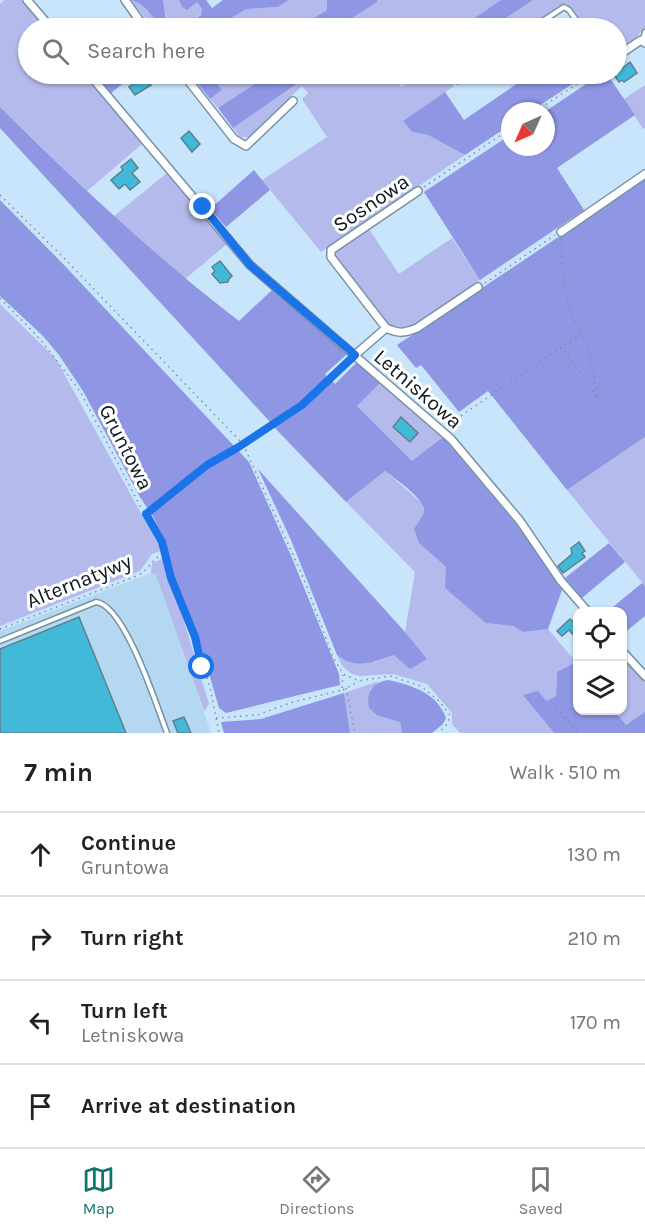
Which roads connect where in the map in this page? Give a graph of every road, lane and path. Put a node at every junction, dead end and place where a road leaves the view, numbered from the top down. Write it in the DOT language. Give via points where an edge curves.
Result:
graph roads {
  1 [pos="27,0"];
  2 [pos="125,0"];
  3 [pos="42,18"];
  4 [pos="138,18"];
  5 [pos="547,18"];
  6 [pos="575,18"];
  7 [pos="645,32"];
  8 [pos="644,42"];
  9 [pos="627,50"];
  10 [pos="98,84"];
  11 [pos="191,84"];
  12 [pos="577,84"];
  13 [pos="292,101"];
  14 [pos="550,102"];
  15 [pos="501,135"];
  16 [pos="645,174"];
  17 [pos="418,191"];
  18 [pos="0,195"];
  19 [pos="561,232"];
  20 [pos="478,287"];
  21 [pos="0,298"];
  22 [pos="386,328"];
  23 [pos="581,333"];
  24 [pos="561,347"];
  25 [pos="355,355"];
  26 [pos="442,430"];
  27 [pos="243,444"];
  28 [pos="146,514"];
  29 [pos="164,554"];
  30 [pos="584,607"];
  31 [pos="0,628"];
  32 [pos="0,641"];
  33 [pos="627,656"];
  34 [pos="343,674"];
  35 [pos="645,676"];
  36 [pos="359,681"];
  37 [pos="346,688"];
  38 [pos="342,690"];
  39 [pos="556,708"];
  40 [pos="216,718"];
  41 [pos="167,733"];
  42 [pos="219,733"];
  43 [pos="356,733"];
  44 [pos="439,733"];
  45 [pos="579,733"];
  1 -- 3 [label="street"];
  2 -- 4 [label="street"];
  5 -- 6 [label="lane" via="564,6"];
  7 -- 8 [label="lane"];
  8 -- 9 [label="street" via="641,40"];
  10 -- 25 [label="street, Letniskowa" via="250,265"];
  11 -- 13 [label="street" via="234,139 246,146"];
  12 -- 14 [label="path"];
  15 -- 17 [label="path, Sosnowa"];
  16 -- 19 [label="street"];
  17 -- 22 [label="street, Sosnowa" via="330,254"];
  18 -- 27 [label="path"];
  19 -- 20 [label="path"];
  19 -- 23 [label="path" via="569,308"];
  20 -- 22 [label="street" via="406,333"];
  21 -- 28 [label="path, Gruntowa" via="40,339 80,391"];
  22 -- 25 [label="street"];
  23 -- 24 [label="path"];
  23 -- 24 [label="path" via="587,344 598,401"];
  24 -- 26 [label="path"];
  25 -- 26 [label="street, Letniskowa"];
  25 -- 27 [label="path" via="302,405"];
  26 -- 30 [label="street, Letniskowa" via="520,521"];
  27 -- 28 [label="path" via="207,465"];
  27 -- 34 [label="path"];
  28 -- 29 [label="path, Gruntowa" via="162,542"];
  29 -- 31 [label="path, Alternatywy" via="152,559 139,575"];
  29 -- 40 [label="path, Gruntowa" via="195,637"];
  32 -- 41 [label="lane" via="101,603 112,611 130,638"];
  33 -- 35 [label="street"];
  34 -- 36 [label="path"];
  34 -- 38 [label="path"];
  36 -- 37 [label="path"];
  36 -- 44 [label="path" via="390,676 421,686 450,715"];
  37 -- 38 [label="path"];
  37 -- 43 [label="path"];
  38 -- 40 [label="path" via="257,715"];
  39 -- 45 [label="path"];
  40 -- 42 [label="path, Gruntowa"];
}
